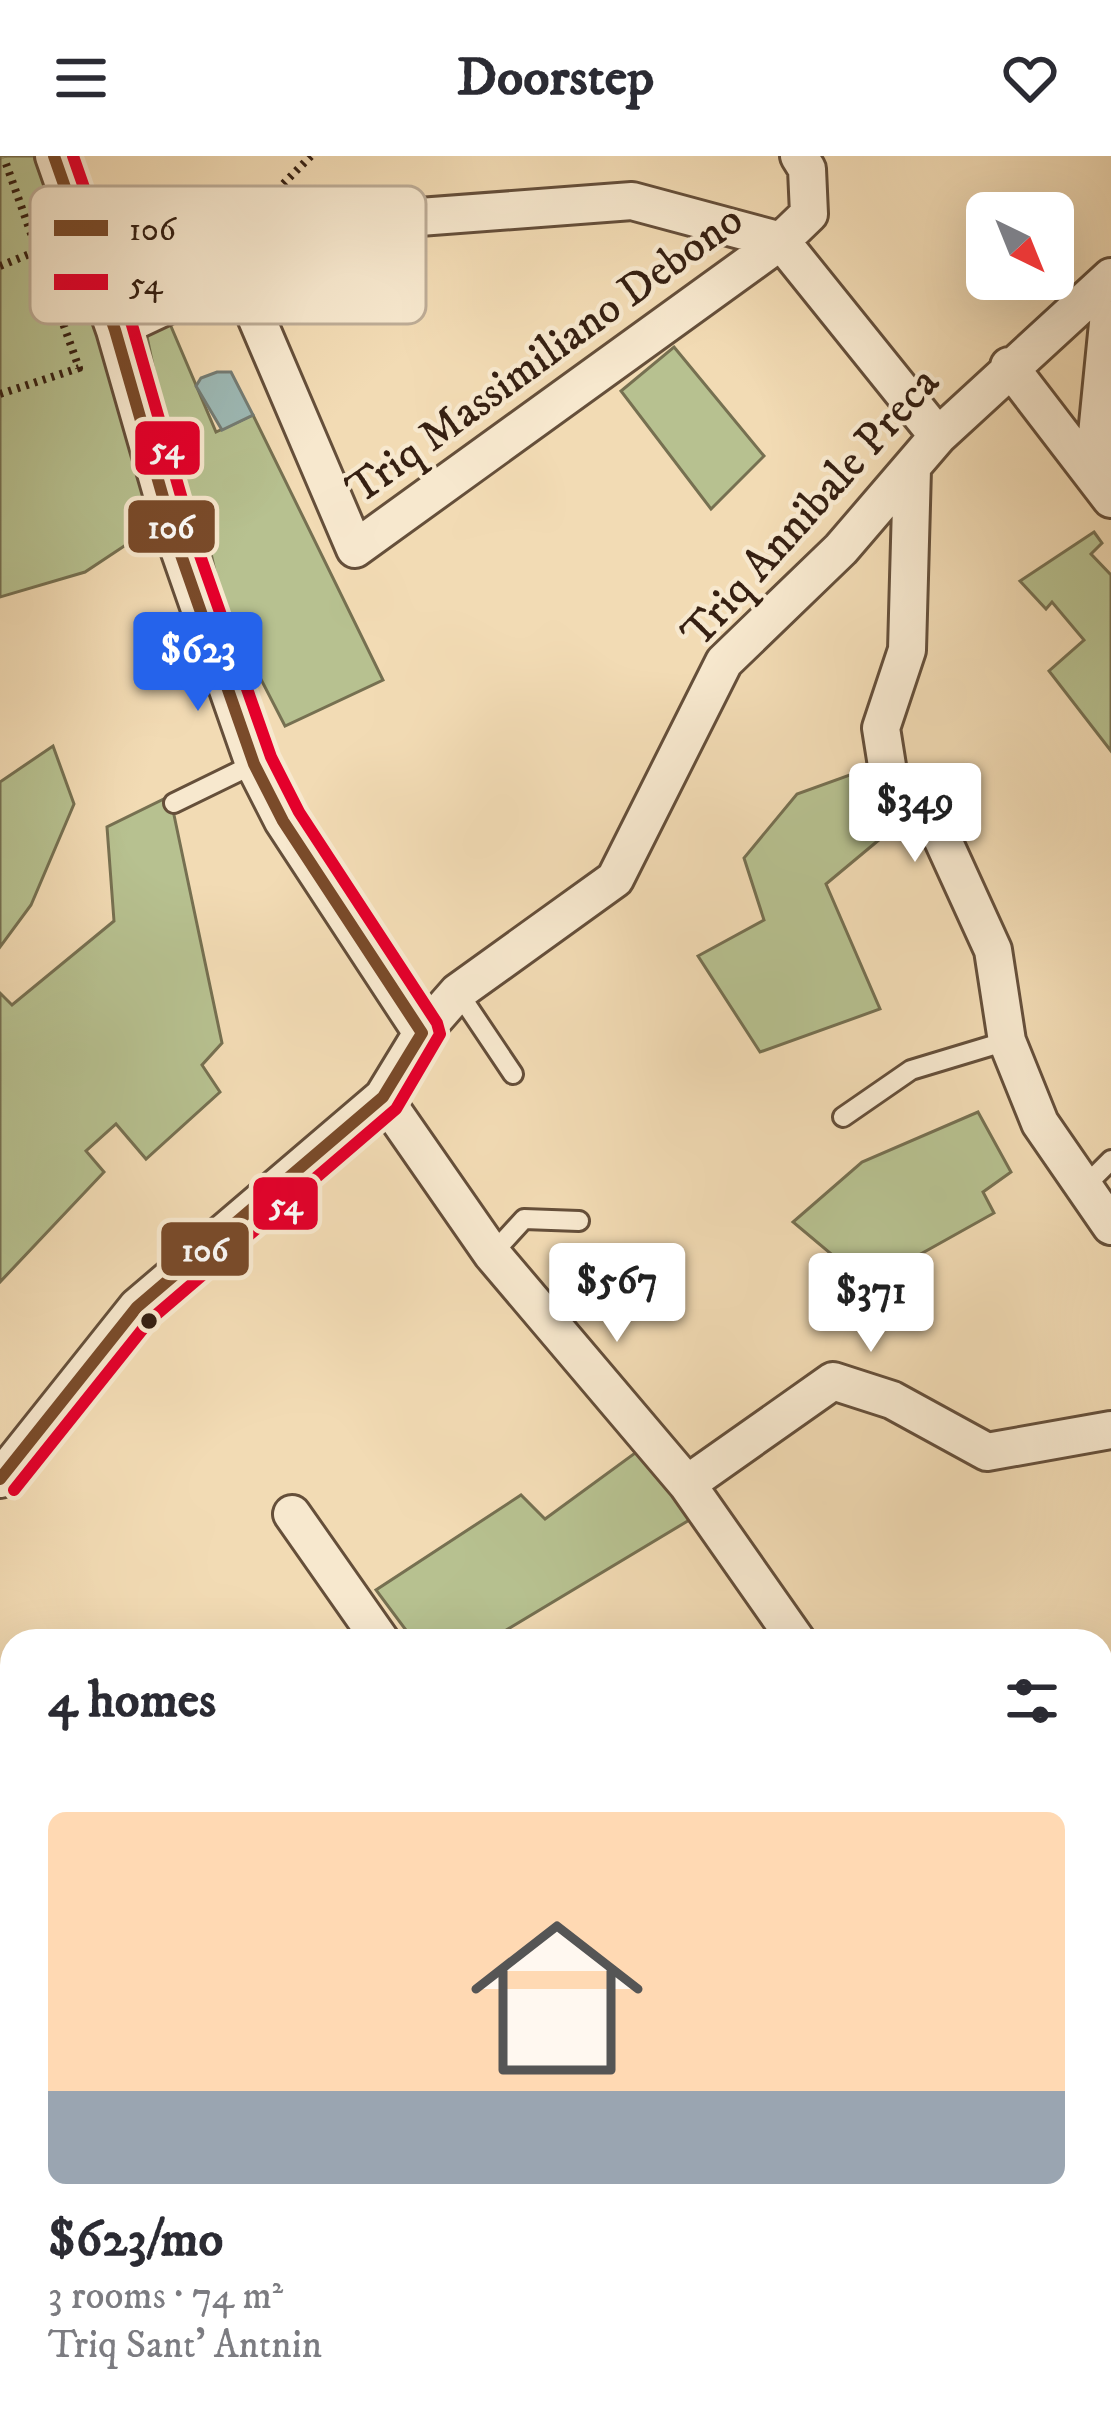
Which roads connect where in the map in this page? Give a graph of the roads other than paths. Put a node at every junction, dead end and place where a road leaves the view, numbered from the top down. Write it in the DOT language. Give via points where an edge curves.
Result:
graph roads {
  1 [pos="54,156"];
  2 [pos="799,156"];
  3 [pos="65,186"];
  4 [pos="426,216"];
  5 [pos="781,241"];
  6 [pos="1111,277"];
  7 [pos="1111,293"];
  8 [pos="114,324"];
  9 [pos="129,324"];
  10 [pos="253,324"];
  11 [pos="116,330"];
  12 [pos="1009,366"];
  13 [pos="938,436"];
  14 [pos="912,469"];
  15 [pos="1102,487"];
  16 [pos="254,764"];
  17 [pos="174,803"];
  18 [pos="458,992"];
  19 [pos="422,1033"];
  20 [pos="1007,1041"];
  21 [pos="513,1074"];
  22 [pos="383,1097"];
  23 [pos="844,1117"];
  24 [pos="1111,1160"];
  25 [pos="1083,1188"];
  26 [pos="579,1221"];
  27 [pos="1111,1226"];
  28 [pos="492,1254"];
  29 [pos="1110,1431"];
  30 [pos="0,1479"];
  31 [pos="687,1484"];
  32 [pos="292,1514"];
  33 [pos="373,1629"];
  34 [pos="789,1629"];
  1 -- 3 [label="street"];
  2 -- 5 [label="street" via="809,214"];
  4 -- 5 [label="street" via="632,201"];
  5 -- 10 [label="street, Triq Massimiliano Debono" via="355,549"];
  5 -- 13 [label="street, Triq Massimiliano Debono"];
  6 -- 12 [label="street, Triq Annibale Preca"];
  7 -- 15 [label="street"];
  8 -- 11 [label="street"];
  9 -- 11 [label="street"];
  11 -- 16 [label="street" via="173,532"];
  12 -- 13 [label="street, Triq Annibale Preca"];
  12 -- 15 [label="street"];
  13 -- 14 [label="street, Triq Annibale Preca"];
  14 -- 18 [label="street, Triq Annibale Preca" via="724,662 615,879"];
  14 -- 20 [label="street" via="907,650 881,728 888,772 941,836 994,950"];
  16 -- 17 [label="lane"];
  16 -- 19 [label="street"];
  18 -- 19 [label="street, Triq Annibale Preca"];
  18 -- 21 [label="lane"];
  19 -- 22 [label="street, Triq Annibale Preca"];
  20 -- 23 [label="lane" via="911,1070"];
  20 -- 25 [label="street" via="1040,1123"];
  22 -- 28 [label="street"];
  22 -- 30 [label="street, Triq Annibale Preca" via="137,1307"];
  24 -- 25 [label="lane"];
  25 -- 27 [label="street"];
  26 -- 28 [label="lane" via="524,1219"];
  28 -- 31 [label="street"];
  29 -- 31 [label="street" via="987,1452 892,1400 833,1381"];
  31 -- 34 [label="street"];
  32 -- 33 [label="street"];
}
